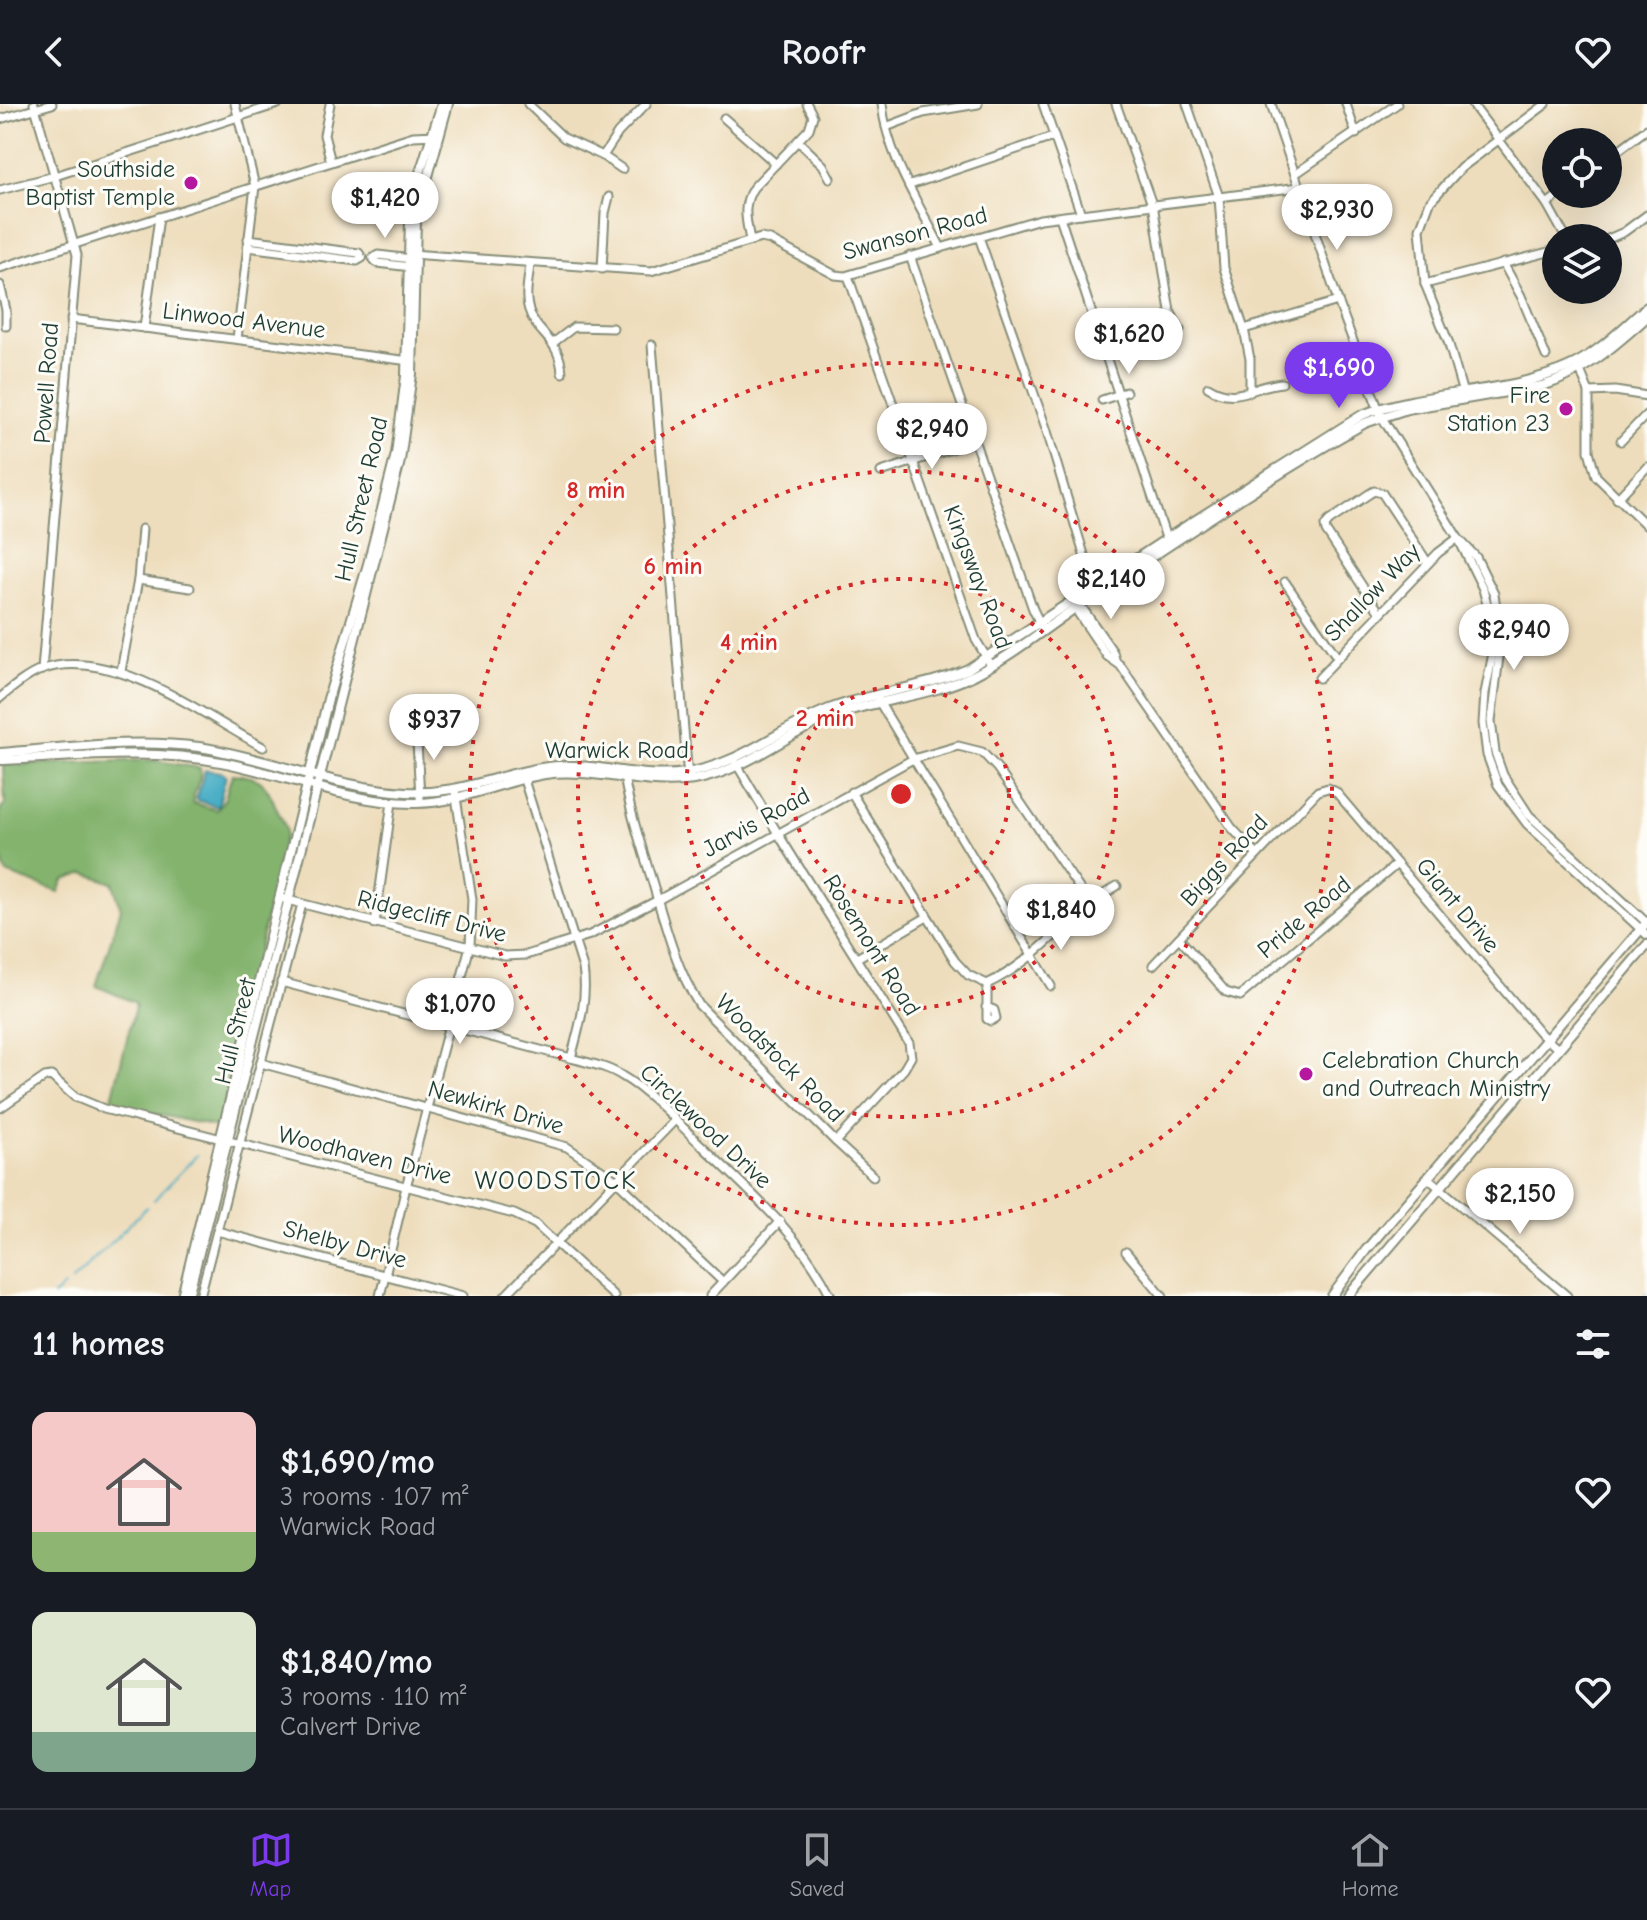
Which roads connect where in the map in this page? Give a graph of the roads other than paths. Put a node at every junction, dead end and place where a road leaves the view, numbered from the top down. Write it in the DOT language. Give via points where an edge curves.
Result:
graph roads {
  1 [pos="52,104"];
  2 [pos="235,104"];
  3 [pos="278,104"];
  4 [pos="330,104"];
  5 [pos="442,104"];
  6 [pos="448,104"];
  7 [pos="528,104"];
  8 [pos="646,104"];
  9 [pos="807,104"];
  10 [pos="882,104"];
  11 [pos="978,104"];
  12 [pos="1043,104"];
  13 [pos="1116,104"];
  14 [pos="1187,104"];
  15 [pos="1271,104"];
  16 [pos="1346,104"];
  17 [pos="1397,104"];
  18 [pos="1472,104"];
  19 [pos="1546,104"];
  20 [pos="958,105"];
  21 [pos="35,107"];
  22 [pos="239,116"];
  23 [pos="724,118"];
  24 [pos="0,119"];
  25 [pos="886,127"];
  26 [pos="1647,129"];
  27 [pos="1356,134"];
  28 [pos="436,135"];
  29 [pos="1053,137"];
  30 [pos="1500,138"];
  31 [pos="798,141"];
  32 [pos="1622,148"];
  33 [pos="603,156"];
  34 [pos="331,162"];
  35 [pos="776,164"];
  36 [pos="622,169"];
  37 [pos="1295,174"];
  38 [pos="55,176"];
  39 [pos="830,178"];
  40 [pos="910,185"];
  41 [pos="255,186"];
  42 [pos="1300,187"];
  43 [pos="0,190"];
  44 [pos="609,197"];
  45 [pos="1219,197"];
  46 [pos="1542,197"];
  47 [pos="1151,205"];
  48 [pos="1081,214"];
  49 [pos="1647,215"];
  50 [pos="159,217"];
  51 [pos="1060,217"];
  52 [pos="1622,233"];
  53 [pos="979,237"];
  54 [pos="750,240"];
  55 [pos="248,243"];
  56 [pos="76,244"];
  57 [pos="941,248"];
  58 [pos="1542,253"];
  59 [pos="910,256"];
  60 [pos="411,260"];
  61 [pos="1503,263"];
  62 [pos="530,264"];
  63 [pos="0,268"];
  64 [pos="602,269"];
  65 [pos="848,276"];
  66 [pos="1425,284"];
  67 [pos="0,285"];
  68 [pos="1338,301"];
  69 [pos="1647,307"];
  70 [pos="1647,317"];
  71 [pos="71,319"];
  72 [pos="6,326"];
  73 [pos="144,328"];
  74 [pos="613,328"];
  75 [pos="1244,329"];
  76 [pos="1180,330"];
  77 [pos="237,339"];
  78 [pos="553,343"];
  79 [pos="652,345"];
  80 [pos="1546,356"];
  81 [pos="409,361"];
  82 [pos="1579,367"];
  83 [pos="562,373"];
  84 [pos="1282,383"];
  85 [pos="1208,387"];
  86 [pos="1250,392"];
  87 [pos="1589,392"];
  88 [pos="1122,393"];
  89 [pos="1463,395"];
  90 [pos="1647,396"];
  91 [pos="1102,400"];
  92 [pos="1380,412"];
  93 [pos="1647,414"];
  94 [pos="1621,441"];
  95 [pos="973,442"];
  96 [pos="913,461"];
  97 [pos="1647,467"];
  98 [pos="881,472"];
  99 [pos="1617,499"];
  100 [pos="1647,526"];
  101 [pos="142,529"];
  102 [pos="1458,538"];
  103 [pos="1168,542"];
  104 [pos="1428,563"];
  105 [pos="138,580"];
  106 [pos="1285,582"];
  107 [pos="1100,587"];
  108 [pos="190,588"];
  109 [pos="1076,603"];
  110 [pos="1380,613"];
  111 [pos="1042,626"];
  112 [pos="1337,657"];
  113 [pos="989,662"];
  114 [pos="42,670"];
  115 [pos="121,671"];
  116 [pos="1319,678"];
  117 [pos="0,698"];
  118 [pos="878,699"];
  119 [pos="416,723"];
  120 [pos="263,747"];
  121 [pos="0,753"];
  122 [pos="913,759"];
  123 [pos="0,760"];
  124 [pos="736,763"];
  125 [pos="309,772"];
  126 [pos="624,775"];
  127 [pos="321,776"];
  128 [pos="688,776"];
  129 [pos="526,778"];
  130 [pos="306,783"];
  131 [pos="318,787"];
  132 [pos="1328,788"];
  133 [pos="851,792"];
  134 [pos="420,793"];
  135 [pos="455,795"];
  136 [pos="392,802"];
  137 [pos="420,803"];
  138 [pos="777,832"];
  139 [pos="1257,855"];
  140 [pos="1397,864"];
  141 [pos="1117,886"];
  142 [pos="278,897"];
  143 [pos="289,900"];
  144 [pos="658,900"];
  145 [pos="302,904"];
  146 [pos="1090,904"];
  147 [pos="927,917"];
  148 [pos="375,924"];
  149 [pos="1646,926"];
  150 [pos="1179,938"];
  151 [pos="576,939"];
  152 [pos="1647,945"];
  153 [pos="470,946"];
  154 [pos="1033,956"];
  155 [pos="857,958"];
  156 [pos="1153,965"];
  157 [pos="281,982"];
  158 [pos="987,984"];
  159 [pos="1051,986"];
  160 [pos="986,1007"];
  161 [pos="449,1028"];
  162 [pos="1547,1039"];
  163 [pos="1558,1049"];
  164 [pos="571,1058"];
  165 [pos="261,1063"];
  166 [pos="428,1107"];
  167 [pos="0,1108"];
  168 [pos="675,1120"];
  169 [pos="224,1140"];
  170 [pos="836,1142"];
  171 [pos="240,1143"];
  172 [pos="873,1176"];
  173 [pos="1428,1178"];
  174 [pos="617,1181"];
  175 [pos="406,1187"];
  176 [pos="1439,1188"];
  177 [pos="780,1221"];
  178 [pos="217,1231"];
  179 [pos="557,1243"];
  180 [pos="1126,1252"];
  181 [pos="386,1276"];
  182 [pos="723,1282"];
  183 [pos="1561,1294"];
  184 [pos="182,1296"];
  185 [pos="188,1296"];
  186 [pos="200,1296"];
  187 [pos="380,1296"];
  188 [pos="463,1296"];
  189 [pos="505,1296"];
  190 [pos="614,1296"];
  191 [pos="710,1296"];
  192 [pos="831,1296"];
  193 [pos="1163,1296"];
  194 [pos="1332,1296"];
  195 [pos="1348,1296"];
  1 -- 21 [label="street"];
  2 -- 22 [label="street"];
  3 -- 22 [label="street"];
  4 -- 34 [label="street" via="324,135"];
  5 -- 28 [label="main road, Hull Street Road"];
  6 -- 28 [label="main road, Hull Street Road"];
  7 -- 33 [label="street" via="564,138"];
  8 -- 33 [label="street"];
  9 -- 31 [label="street" via="813,121"];
  10 -- 25 [label="street"];
  11 -- 20 [label="street"];
  12 -- 29 [label="street"];
  13 -- 47 [label="street"];
  14 -- 45 [label="street"];
  15 -- 37 [label="street"];
  16 -- 27 [label="street"];
  17 -- 27 [label="street"];
  18 -- 30 [label="street"];
  19 -- 30 [label="street"];
  20 -- 25 [label="street"];
  21 -- 24 [label="street"];
  21 -- 38 [label="street, Powell Road"];
  22 -- 38 [label="street"];
  22 -- 41 [label="street"];
  23 -- 35 [label="street"];
  25 -- 40 [label="street"];
  26 -- 32 [label="street"];
  27 -- 37 [label="street"];
  28 -- 34 [label="street" via="413,136"];
  28 -- 60 [label="main road, Hull Street Road"];
  29 -- 40 [label="street"];
  29 -- 48 [label="street"];
  30 -- 46 [label="street"];
  30 -- 66 [label="street" via="1461,168 1430,202 1420,229"];
  31 -- 35 [label="street"];
  31 -- 39 [label="street"];
  33 -- 36 [label="street"];
  34 -- 41 [label="street"];
  35 -- 54 [label="street" via="747,199"];
  37 -- 42 [label="street"];
  38 -- 43 [label="street"];
  38 -- 56 [label="street, Powell Road"];
  40 -- 57 [label="street"];
  41 -- 50 [label="street"];
  41 -- 55 [label="street"];
  42 -- 45 [label="street, Swanson Road"];
  42 -- 68 [label="street"];
  44 -- 64 [label="street"];
  45 -- 47 [label="street, Swanson Road"];
  45 -- 75 [label="street" via="1224,268"];
  47 -- 48 [label="street, Swanson Road"];
  47 -- 76 [label="street" via="1170,311"];
  48 -- 51 [label="street, Swanson Road"];
  49 -- 52 [label="street"];
  50 -- 56 [label="street"];
  50 -- 73 [label="street"];
  51 -- 53 [label="street, Swanson Road"];
  51 -- 88 [label="street"];
  53 -- 57 [label="street, Swanson Road"];
  53 -- 107 [label="street"];
  54 -- 64 [label="street" via="656,270"];
  54 -- 65 [label="street, Swanson Road" via="768,239 835,275"];
  55 -- 55 [label="street" via="357,261 362,258 359,253"];
  55 -- 77 [label="street"];
  56 -- 63 [label="street"];
  56 -- 71 [label="street, Powell Road"];
  57 -- 59 [label="street, Swanson Road"];
  58 -- 61 [label="street"];
  59 -- 65 [label="street, Swanson Road"];
  59 -- 95 [label="street"];
  60 -- 62 [label="street"];
  60 -- 81 [label="main road, Hull Street Road"];
  61 -- 66 [label="street"];
  61 -- 80 [label="street"];
  62 -- 64 [label="street"];
  62 -- 78 [label="street" via="529,309"];
  65 -- 96 [label="street, Kingsway Road"];
  66 -- 89 [label="street"];
  67 -- 72 [label="street"];
  68 -- 75 [label="street"];
  68 -- 92 [label="street"];
  69 -- 82 [label="main road, Warwick Road"];
  70 -- 82 [label="main road, Warwick Road" via="1596,361"];
  71 -- 73 [label="street, Linwood Avenue"];
  71 -- 114 [label="street, Powell Road"];
  73 -- 77 [label="street, Linwood Avenue"];
  74 -- 78 [label="street" via="574,327"];
  75 -- 86 [label="street"];
  77 -- 81 [label="street, Linwood Avenue"];
  78 -- 83 [label="street"];
  79 -- 128 [label="street"];
  81 -- 125 [label="main road, Hull Street Road" via="388,486"];
  81 -- 127 [label="main road, Hull Street Road" via="400,461"];
  82 -- 87 [label="street"];
  82 -- 89 [label="main road, Warwick Road"];
  84 -- 86 [label="street"];
  85 -- 86 [label="street" via="1225,395"];
  87 -- 90 [label="street"];
  87 -- 99 [label="street" via="1591,463"];
  88 -- 91 [label="street"];
  88 -- 103 [label="street"];
  89 -- 92 [label="main road, Warwick Road"];
  92 -- 102 [label="street"];
  92 -- 103 [label="main road, Warwick Road"];
  93 -- 94 [label="street"];
  95 -- 96 [label="street"];
  95 -- 111 [label="street"];
  96 -- 98 [label="street"];
  96 -- 113 [label="street, Kingsway Road" via="976,640"];
  97 -- 99 [label="street"];
  99 -- 100 [label="street"];
  101 -- 105 [label="street"];
  102 -- 104 [label="street, Shallow Way"];
  102 -- 149 [label="street" via="1480,564 1498,609 1501,649 1491,713 1497,760 1514,796 1544,834"];
  103 -- 107 [label="main road, Warwick Road"];
  104 -- 110 [label="street, Shallow Way"];
  104 -- 110 [label="street" via="1382,493 1369,494 1329,521 1326,531"];
  105 -- 108 [label="street"];
  105 -- 115 [label="street"];
  106 -- 112 [label="street"];
  107 -- 109 [label="main road, Warwick Road"];
  109 -- 111 [label="main road, Warwick Road"];
  109 -- 139 [label="street" via="1232,828"];
  110 -- 112 [label="street, Shallow Way"];
  111 -- 113 [label="main road, Warwick Road"];
  112 -- 116 [label="street, Shallow Way"];
  113 -- 118 [label="main road, Warwick Road"];
  114 -- 115 [label="street" via="72,665"];
  114 -- 117 [label="street"];
  115 -- 120 [label="street"];
  118 -- 122 [label="street"];
  118 -- 124 [label="main road, Warwick Road" via="843,704 813,716"];
  119 -- 134 [label="street"];
  121 -- 125 [label="main road, Warwick Road" via="163,744"];
  122 -- 133 [label="street, Jarvis Road"];
  122 -- 146 [label="street, Jarvis Road" via="958,746 982,752"];
  122 -- 154 [label="street"];
  123 -- 130 [label="main road, Warwick Road" via="185,756"];
  124 -- 128 [label="main road, Warwick Road" via="715,775"];
  124 -- 138 [label="street, Rosemont Road"];
  125 -- 127 [label="main road, Warwick Road"];
  125 -- 130 [label="main road, Hull Street Road"];
  126 -- 128 [label="main road, Warwick Road" via="658,783"];
  126 -- 129 [label="main road, Warwick Road"];
  126 -- 135 [label="main road, Warwick Road" via="552,766"];
  126 -- 144 [label="street, Woodstock Road"];
  127 -- 131 [label="main road, Hull Street"];
  127 -- 134 [label="main road, Warwick Road"];
  129 -- 135 [label="main road, Warwick Road"];
  129 -- 151 [label="street"];
  130 -- 131 [label="main road, Warwick Road"];
  130 -- 142 [label="main road, Hull Street Road"];
  131 -- 136 [label="main road, Warwick Road"];
  131 -- 143 [label="main road, Hull Street"];
  132 -- 139 [label="street, Biggs Road" via="1318,791"];
  132 -- 140 [label="street, Giant Drive"];
  133 -- 138 [label="street, Jarvis Road"];
  133 -- 147 [label="street"];
  134 -- 135 [label="main road, Warwick Road"];
  134 -- 137 [label="street"];
  135 -- 137 [label="main road, Warwick Road"];
  135 -- 153 [label="street" via="472,899"];
  136 -- 137 [label="main road, Warwick Road"];
  136 -- 148 [label="street"];
  138 -- 144 [label="street, Jarvis Road"];
  138 -- 155 [label="street, Rosemont Road"];
  139 -- 150 [label="street, Biggs Road"];
  140 -- 150 [label="street, Pride Road" via="1244,994 1226,992"];
  140 -- 162 [label="street, Giant Drive"];
  141 -- 146 [label="street"];
  142 -- 143 [label="street, Ridgecliff Drive"];
  142 -- 169 [label="main road, Hull Street"];
  143 -- 145 [label="street, Ridgecliff Drive"];
  143 -- 169 [label="main road, Hull Street"];
  144 -- 151 [label="street, Jarvis Road"];
  144 -- 170 [label="street, Woodstock Road" via="699,1005"];
  145 -- 148 [label="street, Ridgecliff Drive"];
  145 -- 157 [label="street"];
  146 -- 154 [label="street"];
  147 -- 155 [label="street"];
  147 -- 158 [label="street" via="955,961"];
  148 -- 153 [label="street, Ridgecliff Drive"];
  149 -- 162 [label="main road"];
  150 -- 156 [label="street, Biggs Road"];
  151 -- 153 [label="street, Ridgecliff Drive" via="515,956"];
  151 -- 164 [label="street" via="585,995"];
  152 -- 163 [label="main road"];
  153 -- 161 [label="street"];
  154 -- 158 [label="street"];
  154 -- 159 [label="street"];
  155 -- 170 [label="street, Rosemont Road" via="909,1043 911,1057"];
  157 -- 161 [label="street, Circlewood Drive"];
  157 -- 165 [label="street"];
  158 -- 160 [label="street"];
  161 -- 164 [label="street, Circlewood Drive"];
  161 -- 166 [label="street"];
  162 -- 163 [label="street, Giant Drive"];
  162 -- 173 [label="main road"];
  163 -- 176 [label="main road"];
  164 -- 168 [label="street, Circlewood Drive" via="625,1077"];
  165 -- 166 [label="street, Newkirk Drive"];
  165 -- 171 [label="street"];
  166 -- 174 [label="street, Newkirk Drive" via="567,1147"];
  166 -- 175 [label="street"];
  167 -- 169 [label="street, Woodhaven Drive" via="51,1076 90,1104"];
  168 -- 174 [label="street"];
  168 -- 177 [label="street, Circlewood Drive"];
  169 -- 171 [label="street, Woodhaven Drive"];
  169 -- 184 [label="main road, Hull Street"];
  169 -- 185 [label="main road, Hull Street"];
  170 -- 172 [label="street, Woodstock Road"];
  171 -- 175 [label="street, Woodhaven Drive"];
  171 -- 178 [label="street"];
  173 -- 176 [label="street"];
  173 -- 194 [label="main road"];
  174 -- 179 [label="street"];
  174 -- 182 [label="street, Newkirk Drive"];
  175 -- 179 [label="street, Woodhaven Drive" via="523,1217"];
  175 -- 181 [label="street"];
  176 -- 183 [label="street"];
  176 -- 195 [label="main road"];
  177 -- 182 [label="street"];
  177 -- 192 [label="street, Circlewood Drive" via="817,1268"];
  178 -- 181 [label="street, Shelby Drive"];
  178 -- 186 [label="street"];
  179 -- 189 [label="street"];
  179 -- 190 [label="street, Woodhaven Drive"];
  180 -- 193 [label="street"];
  181 -- 187 [label="street"];
  181 -- 188 [label="street, Shelby Drive"];
  182 -- 191 [label="street"];
}
